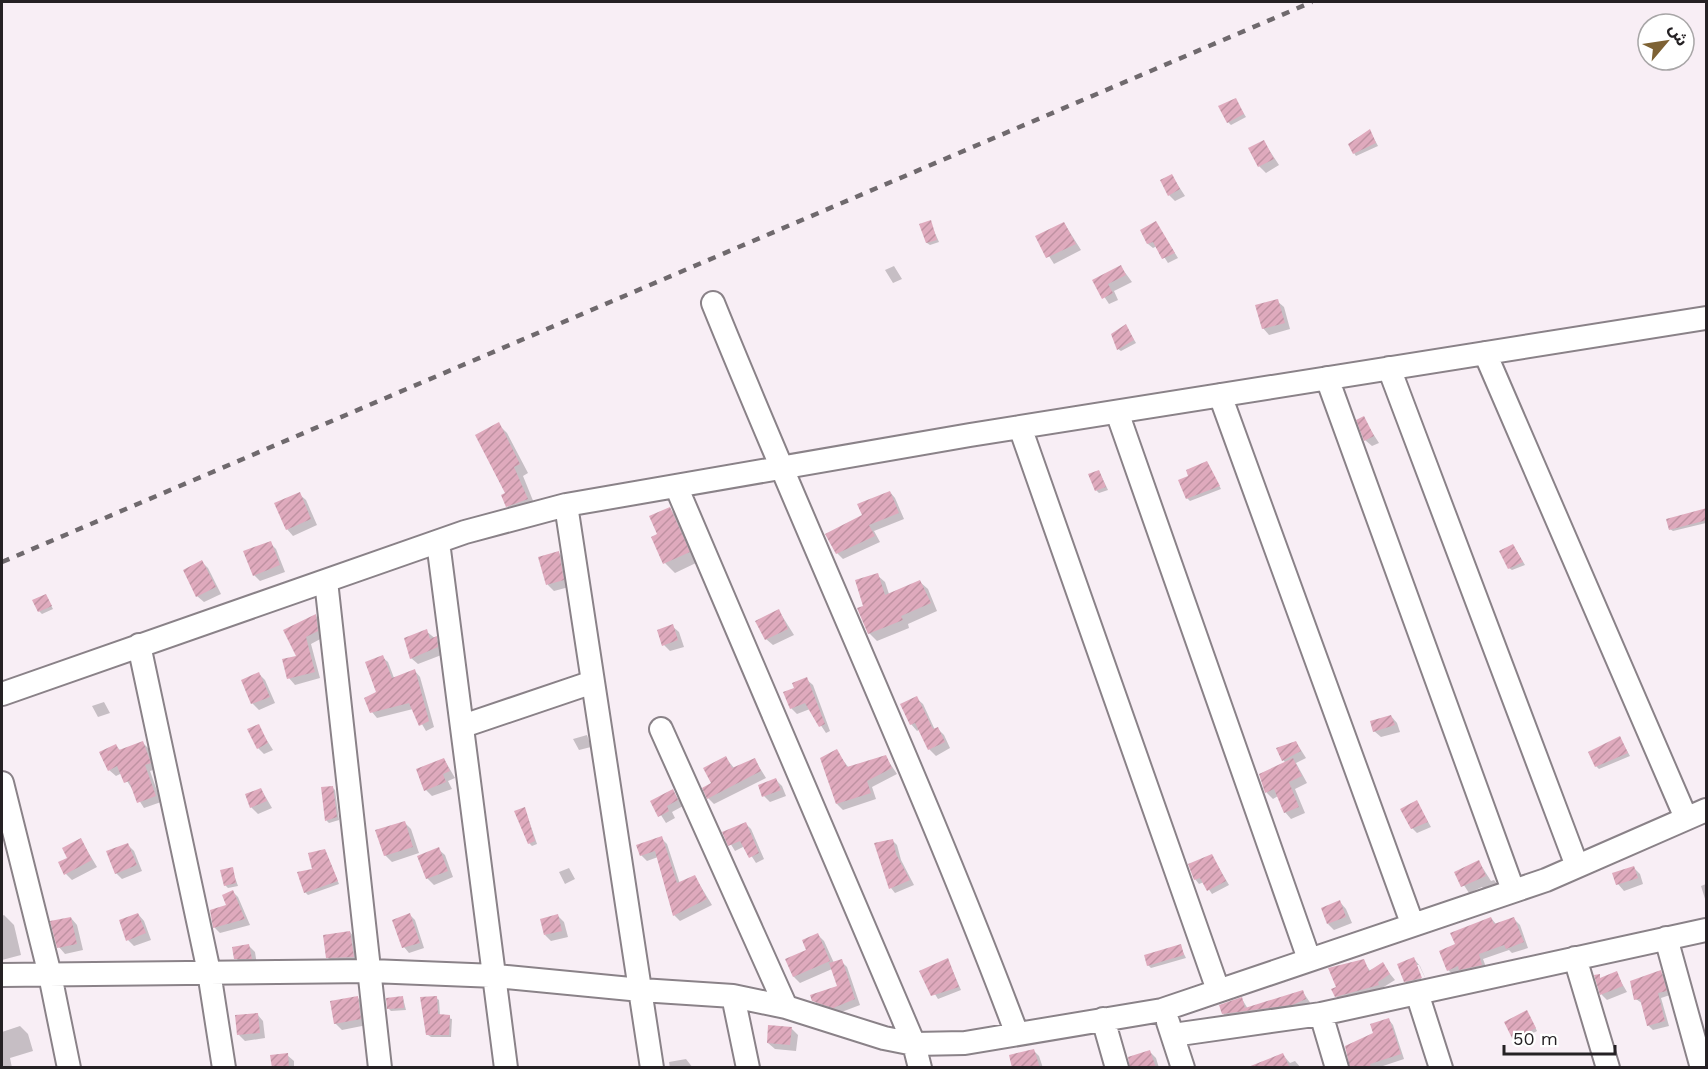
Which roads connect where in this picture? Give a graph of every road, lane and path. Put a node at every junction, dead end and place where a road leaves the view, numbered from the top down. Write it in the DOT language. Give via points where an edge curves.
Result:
graph roads {
  1 [pos="713,303"];
  2 [pos="1707,318"];
  3 [pos="1485,353"];
  4 [pos="1389,368"];
  5 [pos="1327,378"];
  6 [pos="1220,395"];
  7 [pos="1117,412"];
  8 [pos="1020,427"];
  9 [pos="780,468"];
  10 [pos="676,486"];
  11 [pos="566,505"];
  12 [pos="438,542"];
  13 [pos="326,580"];
  14 [pos="139,645"];
  15 [pos="593,682"];
  16 [pos="2,694"];
  17 [pos="463,726"];
  18 [pos="661,729"];
  19 [pos="2,783"];
  20 [pos="1696,814"];
  21 [pos="1577,866"];
  22 [pos="1513,890"];
  23 [pos="1412,923"];
  24 [pos="1707,930"];
  25 [pos="1666,938"];
  26 [pos="1575,958"];
  27 [pos="1309,959"];
  28 [pos="370,971"];
  29 [pos="209,972"];
  30 [pos="2,975"];
  31 [pos="50,975"];
  32 [pos="496,976"];
  33 [pos="640,990"];
  34 [pos="1218,990"];
  35 [pos="1417,993"];
  36 [pos="733,996"];
  37 [pos="786,1007"];
  38 [pos="1162,1010"];
  39 [pos="1321,1014"];
  40 [pos="1103,1019"];
  41 [pos="1017,1034"];
  42 [pos="1173,1035"];
  43 [pos="914,1044"];
  44 [pos="69,1068"];
  45 [pos="224,1068"];
  46 [pos="380,1068"];
  47 [pos="506,1068"];
  48 [pos="652,1068"];
  49 [pos="748,1068"];
  50 [pos="920,1068"];
  51 [pos="1117,1068"];
  52 [pos="1183,1068"];
  53 [pos="1337,1068"];
  54 [pos="1441,1068"];
  55 [pos="1608,1068"];
  56 [pos="1702,1068"];
  1 -- 9 [label="street"];
  2 -- 3 [label="street"];
  3 -- 4 [label="street"];
  3 -- 20 [label="street"];
  4 -- 5 [label="street"];
  4 -- 21 [label="street"];
  5 -- 6 [label="street"];
  5 -- 22 [label="street"];
  6 -- 7 [label="street"];
  6 -- 23 [label="street"];
  7 -- 8 [label="street"];
  7 -- 27 [label="street"];
  8 -- 9 [label="street"];
  8 -- 34 [label="street"];
  9 -- 10 [label="street"];
  9 -- 41 [label="street" via="945,854"];
  10 -- 11 [label="street"];
  10 -- 43 [label="street"];
  11 -- 12 [label="street"];
  11 -- 15 [label="street"];
  12 -- 13 [label="street"];
  12 -- 17 [label="street"];
  13 -- 14 [label="street"];
  13 -- 28 [label="street"];
  14 -- 16 [label="street"];
  14 -- 29 [label="street"];
  15 -- 17 [label="street"];
  15 -- 33 [label="street"];
  17 -- 32 [label="street"];
  18 -- 37 [label="street"];
  19 -- 31 [label="street"];
  20 -- 21 [label="street"];
  21 -- 22 [label="street"];
  22 -- 23 [label="street"];
  23 -- 27 [label="street"];
  24 -- 25 [label="street"];
  25 -- 26 [label="street"];
  25 -- 56 [label="street"];
  26 -- 35 [label="street"];
  26 -- 55 [label="street"];
  27 -- 34 [label="street"];
  28 -- 29 [label="street"];
  28 -- 32 [label="street"];
  28 -- 46 [label="street"];
  29 -- 31 [label="street"];
  29 -- 45 [label="street"];
  30 -- 31 [label="street"];
  31 -- 44 [label="street"];
  32 -- 33 [label="street"];
  32 -- 47 [label="street"];
  33 -- 36 [label="street"];
  33 -- 48 [label="street"];
  34 -- 38 [label="street"];
  35 -- 39 [label="street"];
  35 -- 54 [label="street"];
  36 -- 37 [label="street"];
  36 -- 49 [label="street"];
  37 -- 43 [label="street"];
  38 -- 40 [label="street"];
  38 -- 42 [label="street"];
  39 -- 42 [label="street"];
  39 -- 53 [label="street"];
  40 -- 41 [label="street"];
  40 -- 51 [label="street"];
  41 -- 43 [label="street" via="965,1043"];
  42 -- 52 [label="street"];
  43 -- 50 [label="street"];
}
